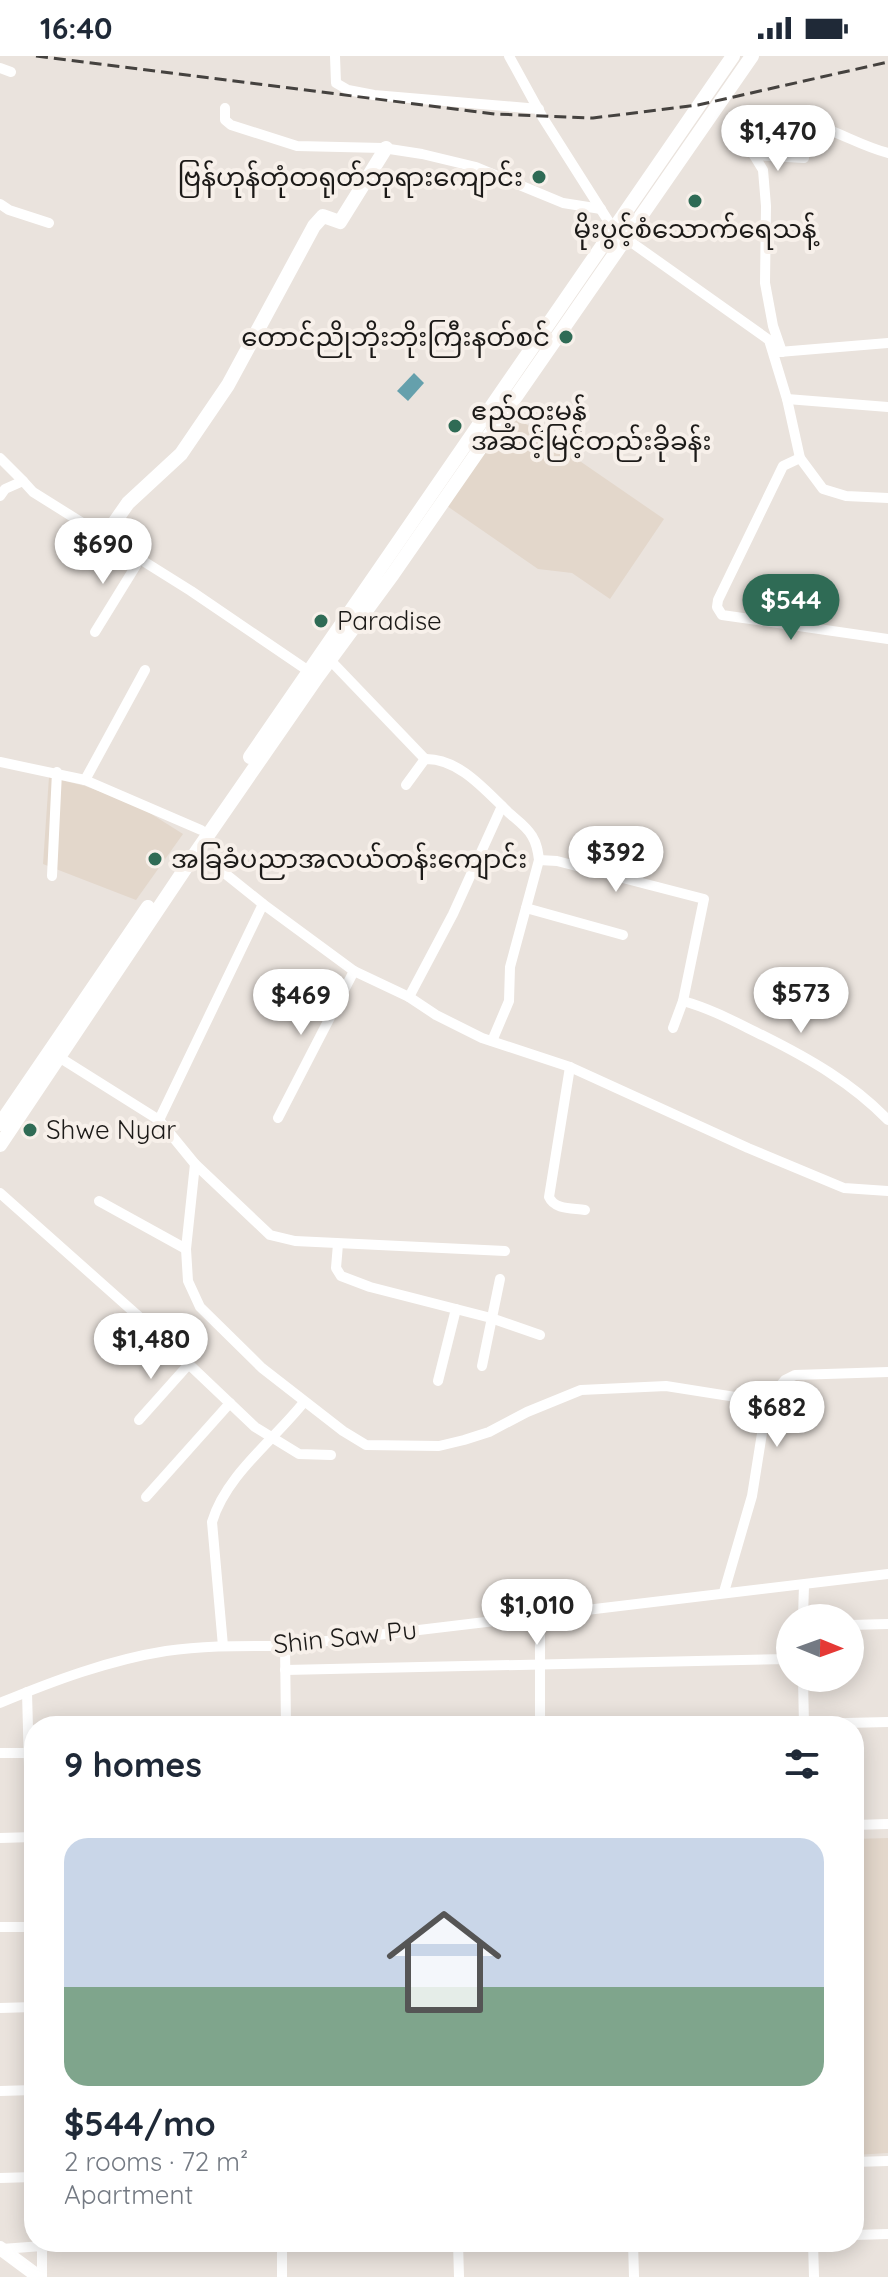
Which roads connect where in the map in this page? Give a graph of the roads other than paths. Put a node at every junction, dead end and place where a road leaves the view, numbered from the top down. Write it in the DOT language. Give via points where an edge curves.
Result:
graph roads {
  1 [pos="335,56"];
  2 [pos="509,56"];
  3 [pos="733,56"];
  4 [pos="752,56"];
  5 [pos="225,108"];
  6 [pos="539,109"];
  7 [pos="386,148"];
  8 [pos="888,153"];
  9 [pos="754,155"];
  10 [pos="804,158"];
  11 [pos="0,204"];
  12 [pos="601,209"];
  13 [pos="49,223"];
  14 [pos="620,234"];
  15 [pos="888,343"];
  16 [pos="778,353"];
  17 [pos="787,399"];
  18 [pos="888,407"];
  19 [pos="0,458"];
  20 [pos="800,458"];
  21 [pos="23,481"];
  22 [pos="0,496"];
  23 [pos="888,498"];
  24 [pos="105,536"];
  25 [pos="140,559"];
  26 [pos="95,632"];
  27 [pos="888,639"];
  28 [pos="330,660"];
  29 [pos="145,670"];
  30 [pos="313,674"];
  31 [pos="425,759"];
  32 [pos="0,762"];
  33 [pos="57,772"];
  34 [pos="85,780"];
  35 [pos="406,785"];
  36 [pos="502,806"];
  37 [pos="201,830"];
  38 [pos="197,851"];
  39 [pos="539,860"];
  40 [pos="52,876"];
  41 [pos="263,904"];
  42 [pos="526,908"];
  43 [pos="623,935"];
  44 [pos="354,971"];
  45 [pos="409,997"];
  46 [pos="683,1001"];
  47 [pos="673,1028"];
  48 [pos="492,1041"];
  49 [pos="54,1055"];
  50 [pos="570,1067"];
  51 [pos="278,1118"];
  52 [pos="159,1120"];
  53 [pos="888,1120"];
  54 [pos="4,1123"];
  55 [pos="0,1145"];
  56 [pos="195,1164"];
  57 [pos="888,1191"];
  58 [pos="0,1193"];
  59 [pos="99,1201"];
  60 [pos="585,1210"];
  61 [pos="338,1244"];
  62 [pos="186,1249"];
  63 [pos="505,1251"];
  64 [pos="500,1279"];
  65 [pos="456,1309"];
  66 [pos="491,1318"];
  67 [pos="540,1335"];
  68 [pos="189,1364"];
  69 [pos="482,1366"];
  70 [pos="888,1372"];
  71 [pos="438,1381"];
  72 [pos="304,1402"];
  73 [pos="767,1402"];
  74 [pos="230,1403"];
  75 [pos="139,1420"];
  76 [pos="273,1439"];
  77 [pos="331,1455"];
  78 [pos="146,1497"];
  79 [pos="888,1574"];
  80 [pos="804,1585"];
  81 [pos="724,1592"];
  82 [pos="803,1604"];
  83 [pos="540,1615"];
  84 [pos="888,1624"];
  85 [pos="864,1625"];
  86 [pos="223,1646"];
  87 [pos="285,1646"];
  88 [pos="776,1659"];
  89 [pos="540,1663"];
  90 [pos="285,1670"];
  91 [pos="27,1692"];
  92 [pos="803,1692"];
  93 [pos="0,1703"];
  94 [pos="29,1716"];
  95 [pos="286,1716"];
  96 [pos="540,1716"];
  97 [pos="804,1716"];
  98 [pos="888,1722"];
  99 [pos="864,1723"];
  100 [pos="0,1753"];
  101 [pos="24,1753"];
  102 [pos="888,1824"];
  103 [pos="864,1825"];
  104 [pos="24,1837"];
  105 [pos="0,1838"];
  106 [pos="0,1927"];
  107 [pos="24,1927"];
  108 [pos="24,2007"];
  109 [pos="0,2008"];
  110 [pos="24,2090"];
  111 [pos="0,2091"];
  112 [pos="888,2161"];
  113 [pos="864,2162"];
  114 [pos="24,2177"];
  115 [pos="0,2178"];
  116 [pos="888,2234"];
  117 [pos="864,2235"];
  118 [pos="24,2246"];
  119 [pos="1,2249"];
  120 [pos="42,2252"];
  121 [pos="284,2252"];
  122 [pos="458,2252"];
  123 [pos="633,2252"];
  124 [pos="813,2252"];
  125 [pos="41,2277"];
  126 [pos="282,2277"];
  127 [pos="459,2277"];
  128 [pos="634,2277"];
  129 [pos="814,2277"];
  1 -- 6 [label="street" via="336,83 348,90"];
  2 -- 6 [label="street"];
  3 -- 14 [label="main road"];
  4 -- 14 [label="main road"];
  5 -- 7 [label="street" via="231,125 297,146"];
  6 -- 12 [label="street"];
  7 -- 12 [label="street" via="476,167 563,203"];
  7 -- 24 [label="main road" via="340,222 323,216 314,226 228,385 181,454 128,503"];
  8 -- 9 [label="street" via="822,127 761,119 747,144"];
  9 -- 10 [label="street"];
  9 -- 16 [label="street" via="763,170 765,283"];
  11 -- 13 [label="street"];
  12 -- 14 [label="street"];
  14 -- 16 [label="street" via="769,340"];
  14 -- 28 [label="main road"];
  14 -- 30 [label="main road"];
  15 -- 16 [label="street"];
  16 -- 17 [label="street"];
  17 -- 18 [label="street"];
  17 -- 20 [label="street"];
  19 -- 21 [label="street"];
  20 -- 23 [label="street" via="823,489"];
  20 -- 27 [label="street" via="783,466 717,607 722,615"];
  21 -- 22 [label="street"];
  21 -- 24 [label="street"];
  24 -- 25 [label="street"];
  25 -- 26 [label="street"];
  25 -- 30 [label="street"];
  28 -- 30 [label="main road"];
  28 -- 31 [label="street"];
  29 -- 34 [label="street"];
  30 -- 37 [label="main road"];
  30 -- 38 [label="main road"];
  31 -- 35 [label="street"];
  31 -- 36 [label="street" via="466,773"];
  32 -- 33 [label="street"];
  33 -- 34 [label="street"];
  33 -- 40 [label="street"];
  34 -- 37 [label="street"];
  36 -- 39 [label="street" via="530,833"];
  36 -- 45 [label="street"];
  37 -- 49 [label="main road"];
  38 -- 41 [label="street"];
  38 -- 49 [label="main road"];
  39 -- 42 [label="street"];
  39 -- 46 [label="street" via="704,899"];
  41 -- 44 [label="street"];
  41 -- 52 [label="street"];
  42 -- 43 [label="street"];
  42 -- 48 [label="street" via="510,967 509,1001"];
  44 -- 45 [label="street"];
  44 -- 51 [label="street"];
  45 -- 48 [label="street"];
  46 -- 47 [label="street"];
  46 -- 53 [label="street" via="804,1055"];
  48 -- 50 [label="street"];
  49 -- 52 [label="street"];
  49 -- 54 [label="main road"];
  50 -- 57 [label="street" via="808,1174 844,1188"];
  50 -- 60 [label="street" via="549,1197 557,1206"];
  52 -- 56 [label="street"];
  54 -- 55 [label="main road"];
  56 -- 61 [label="street" via="270,1235"];
  56 -- 62 [label="street"];
  58 -- 68 [label="street"];
  59 -- 62 [label="street"];
  61 -- 63 [label="street"];
  61 -- 65 [label="street" via="336,1268 341,1276"];
  62 -- 72 [label="street" via="188,1281 200,1307"];
  64 -- 66 [label="street"];
  65 -- 66 [label="street"];
  65 -- 71 [label="street"];
  66 -- 67 [label="street"];
  66 -- 69 [label="street"];
  68 -- 74 [label="street"];
  68 -- 75 [label="street"];
  70 -- 73 [label="street" via="795,1375"];
  72 -- 73 [label="street" via="343,1431 375,1446 439,1446 464,1440 581,1390 666,1386"];
  72 -- 76 [label="street"];
  73 -- 81 [label="street" via="752,1496"];
  74 -- 76 [label="street"];
  74 -- 78 [label="street"];
  76 -- 77 [label="street" via="299,1454"];
  76 -- 86 [label="street" via="217,1504 212,1522"];
  79 -- 80 [label="street, Shin Saw Pu"];
  80 -- 81 [label="street, Shin Saw Pu"];
  80 -- 82 [label="street"];
  81 -- 83 [label="street, Shin Saw Pu"];
  83 -- 87 [label="street, Shin Saw Pu"];
  83 -- 89 [label="street"];
  84 -- 85 [label="street"];
  86 -- 87 [label="street, Shin Saw Pu"];
  86 -- 91 [label="street, Shin Saw Pu" via="116,1661"];
  87 -- 90 [label="street"];
  88 -- 89 [label="street"];
  89 -- 90 [label="street"];
  89 -- 96 [label="street"];
  90 -- 95 [label="street"];
  91 -- 93 [label="street, Shin Saw Pu"];
  91 -- 94 [label="street"];
  92 -- 97 [label="street"];
  98 -- 99 [label="street"];
  100 -- 101 [label="street"];
  102 -- 103 [label="street"];
  104 -- 105 [label="street"];
  106 -- 107 [label="street"];
  108 -- 109 [label="street"];
  110 -- 111 [label="street"];
  112 -- 113 [label="street"];
  114 -- 115 [label="street"];
  116 -- 117 [label="street"];
  118 -- 119 [label="street"];
  119 -- 125 [label="main road"];
  120 -- 125 [label="street"];
  121 -- 126 [label="street"];
  122 -- 127 [label="street"];
  123 -- 128 [label="street"];
  124 -- 129 [label="street"];
}
